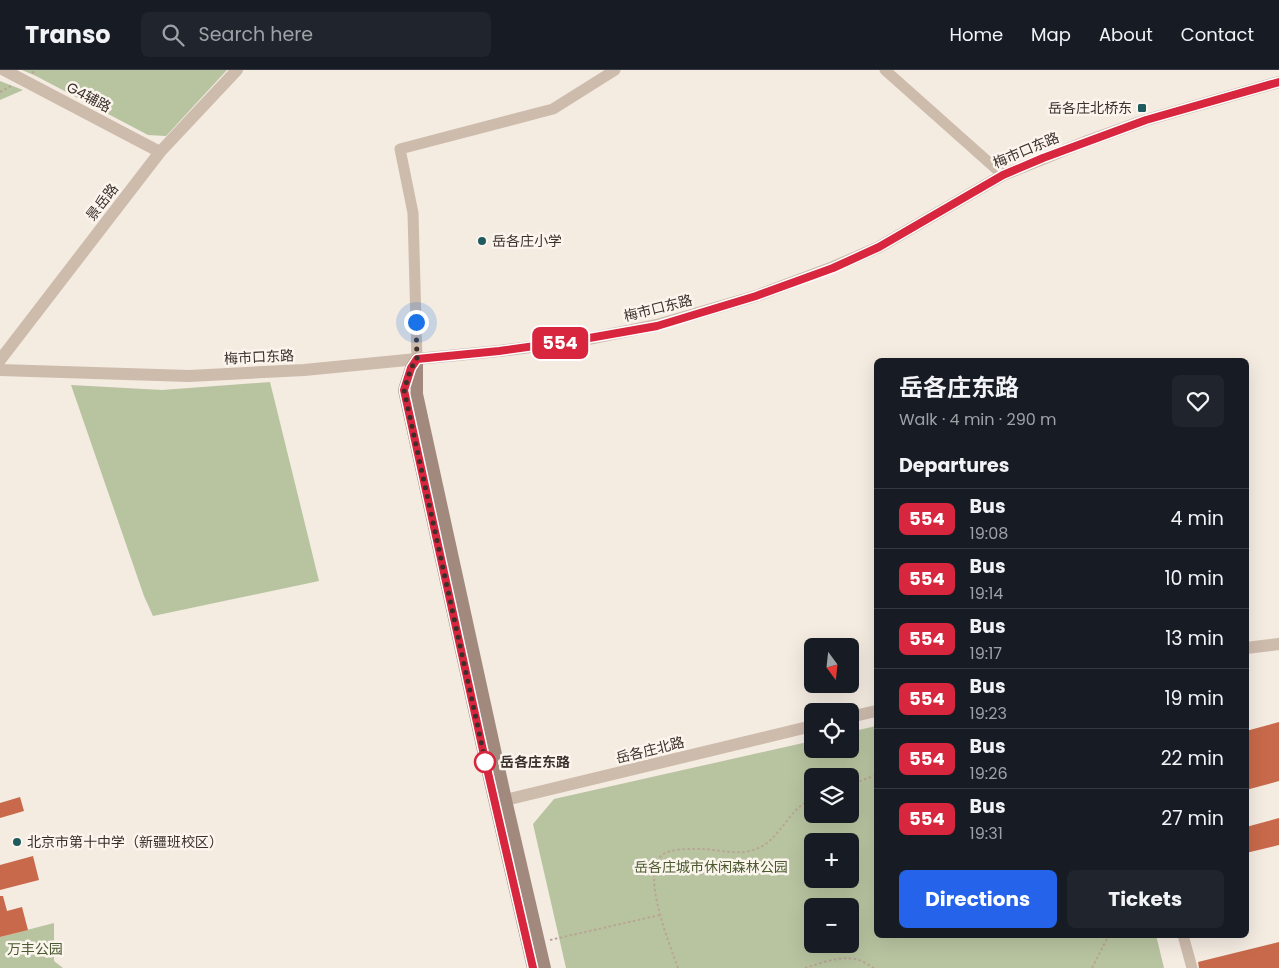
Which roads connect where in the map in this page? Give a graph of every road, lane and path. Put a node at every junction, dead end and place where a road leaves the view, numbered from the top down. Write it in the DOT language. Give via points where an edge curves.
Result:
graph roads {
  1 [pos="4,70"];
  2 [pos="237,70"];
  3 [pos="615,70"];
  4 [pos="884,70"];
  5 [pos="1279,82"];
  6 [pos="160,152"];
  7 [pos="1003,175"];
  8 [pos="417,359"];
  9 [pos="0,360"];
  10 [pos="0,370"];
  11 [pos="1279,644"];
  12 [pos="1249,648"];
  13 [pos="874,711"];
  14 [pos="859,715"];
  15 [pos="804,728"];
  16 [pos="874,776"];
  17 [pos="859,782"];
  18 [pos="500,801"];
  19 [pos="804,802"];
  20 [pos="660,915"];
  21 [pos="1107,938"];
  22 [pos="1185,938"];
  23 [pos="539,942"];
  24 [pos="533,968"];
  25 [pos="545,968"];
  26 [pos="678,968"];
  27 [pos="805,968"];
  28 [pos="874,968"];
  29 [pos="1092,968"];
  30 [pos="1192,968"];
  1 -- 6 [label="street, G4辅路"];
  2 -- 6 [label="street, 景岳路"];
  3 -- 8 [label="street" via="553,109 400,149 413,213"];
  4 -- 7 [label="street"];
  5 -- 7 [label="street, 梅市口东路" via="1146,120"];
  6 -- 9 [label="street, 景岳路"];
  7 -- 8 [label="street, 梅市口东路" via="879,247 756,296 657,326 499,351"];
  8 -- 10 [label="street, 梅市口东路" via="304,370 189,376"];
  8 -- 18 [label="main road" via="417,394"];
  11 -- 12 [label="street"];
  13 -- 14 [label="street"];
  15 -- 18 [label="street, 岳各庄北路"];
  16 -- 17 [label="path"];
  18 -- 23 [label="main road"];
  18 -- 24 [label="main road"];
  19 -- 20 [label="path" via="774,837 758,849 739,853 678,850 662,854 653,878"];
  20 -- 23 [label="path"];
  20 -- 26 [label="path"];
  21 -- 29 [label="path"];
  22 -- 30 [label="street"];
  23 -- 25 [label="main road"];
  27 -- 28 [label="path" via="840,959 857,960"];
}
